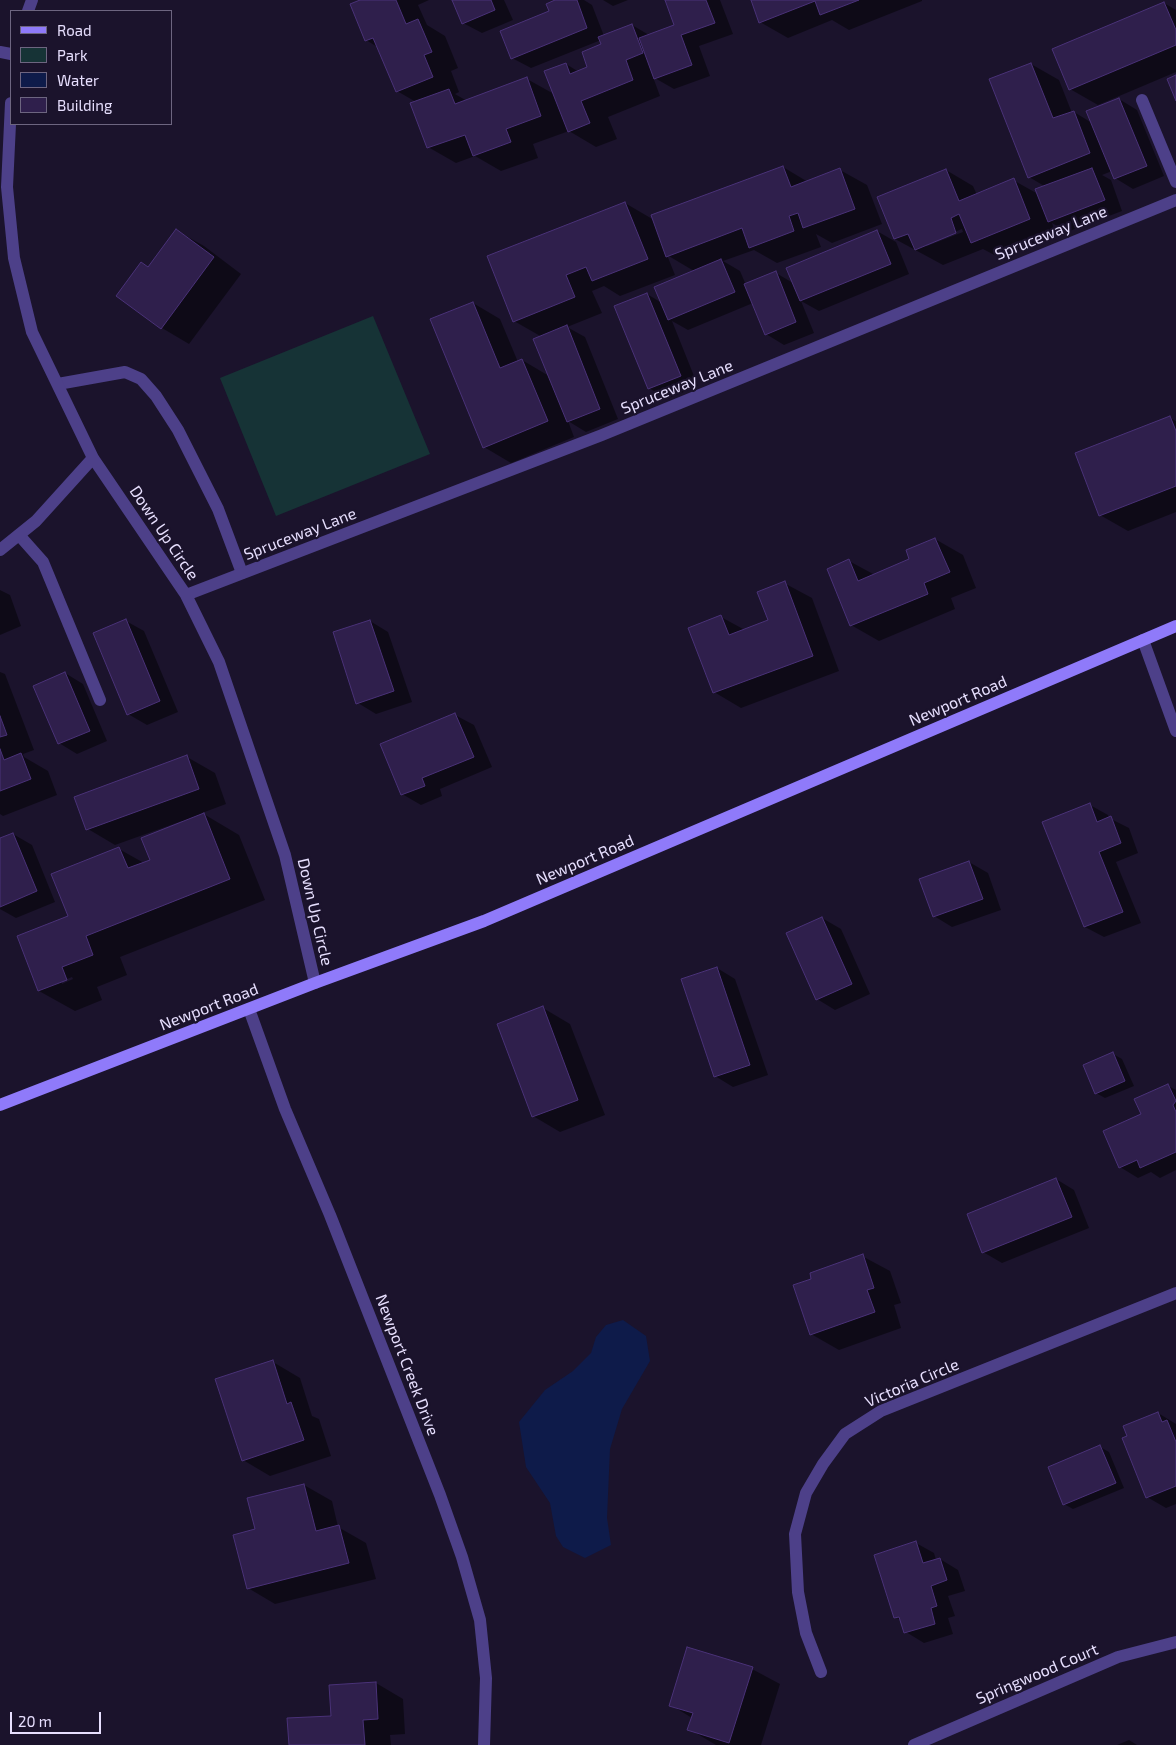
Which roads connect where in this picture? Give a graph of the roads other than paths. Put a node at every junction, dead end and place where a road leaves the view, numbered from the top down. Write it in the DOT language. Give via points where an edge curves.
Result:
graph roads {
  1 [pos="1142,100"];
  2 [pos="10,123"];
  3 [pos="1176,182"];
  4 [pos="1176,200"];
  5 [pos="58,384"];
  6 [pos="93,458"];
  7 [pos="19,535"];
  8 [pos="0,550"];
  9 [pos="242,573"];
  10 [pos="186,595"];
  11 [pos="1176,626"];
  12 [pos="1144,640"];
  13 [pos="100,700"];
  14 [pos="1176,731"];
  15 [pos="315,983"];
  16 [pos="249,1009"];
  17 [pos="0,1105"];
  18 [pos="1176,1293"];
  19 [pos="1176,1642"];
  20 [pos="821,1672"];
  21 [pos="484,1745"];
  22 [pos="914,1745"];
  1 -- 3 [label="street"];
  2 -- 5 [label="street, Down Up Circle" via="7,187 14,258 32,332"];
  4 -- 9 [label="street, Spruceway Lane" via="602,435"];
  5 -- 6 [label="street, Down Up Circle"];
  5 -- 9 [label="street" via="125,372 142,379 178,430 218,509"];
  6 -- 7 [label="street" via="36,521"];
  6 -- 10 [label="street, Down Up Circle"];
  7 -- 8 [label="street"];
  7 -- 13 [label="street" via="43,562"];
  9 -- 10 [label="street, Spruceway Lane"];
  10 -- 15 [label="street, Down Up Circle" via="219,662 285,855"];
  11 -- 12 [label="street, Newport Road"];
  12 -- 14 [label="street"];
  12 -- 15 [label="street, Newport Road" via="484,921"];
  15 -- 16 [label="street, Newport Road"];
  16 -- 17 [label="street, Newport Road"];
  16 -- 21 [label="street, Newport Creek Drive" via="285,1109 334,1224 462,1557 480,1620 486,1678"];
  18 -- 20 [label="street, Victoria Circle" via="881,1411 845,1434 806,1493 795,1534 799,1600 806,1633"];
  19 -- 22 [label="street, Springwood Court" via="1118,1658"];
}
